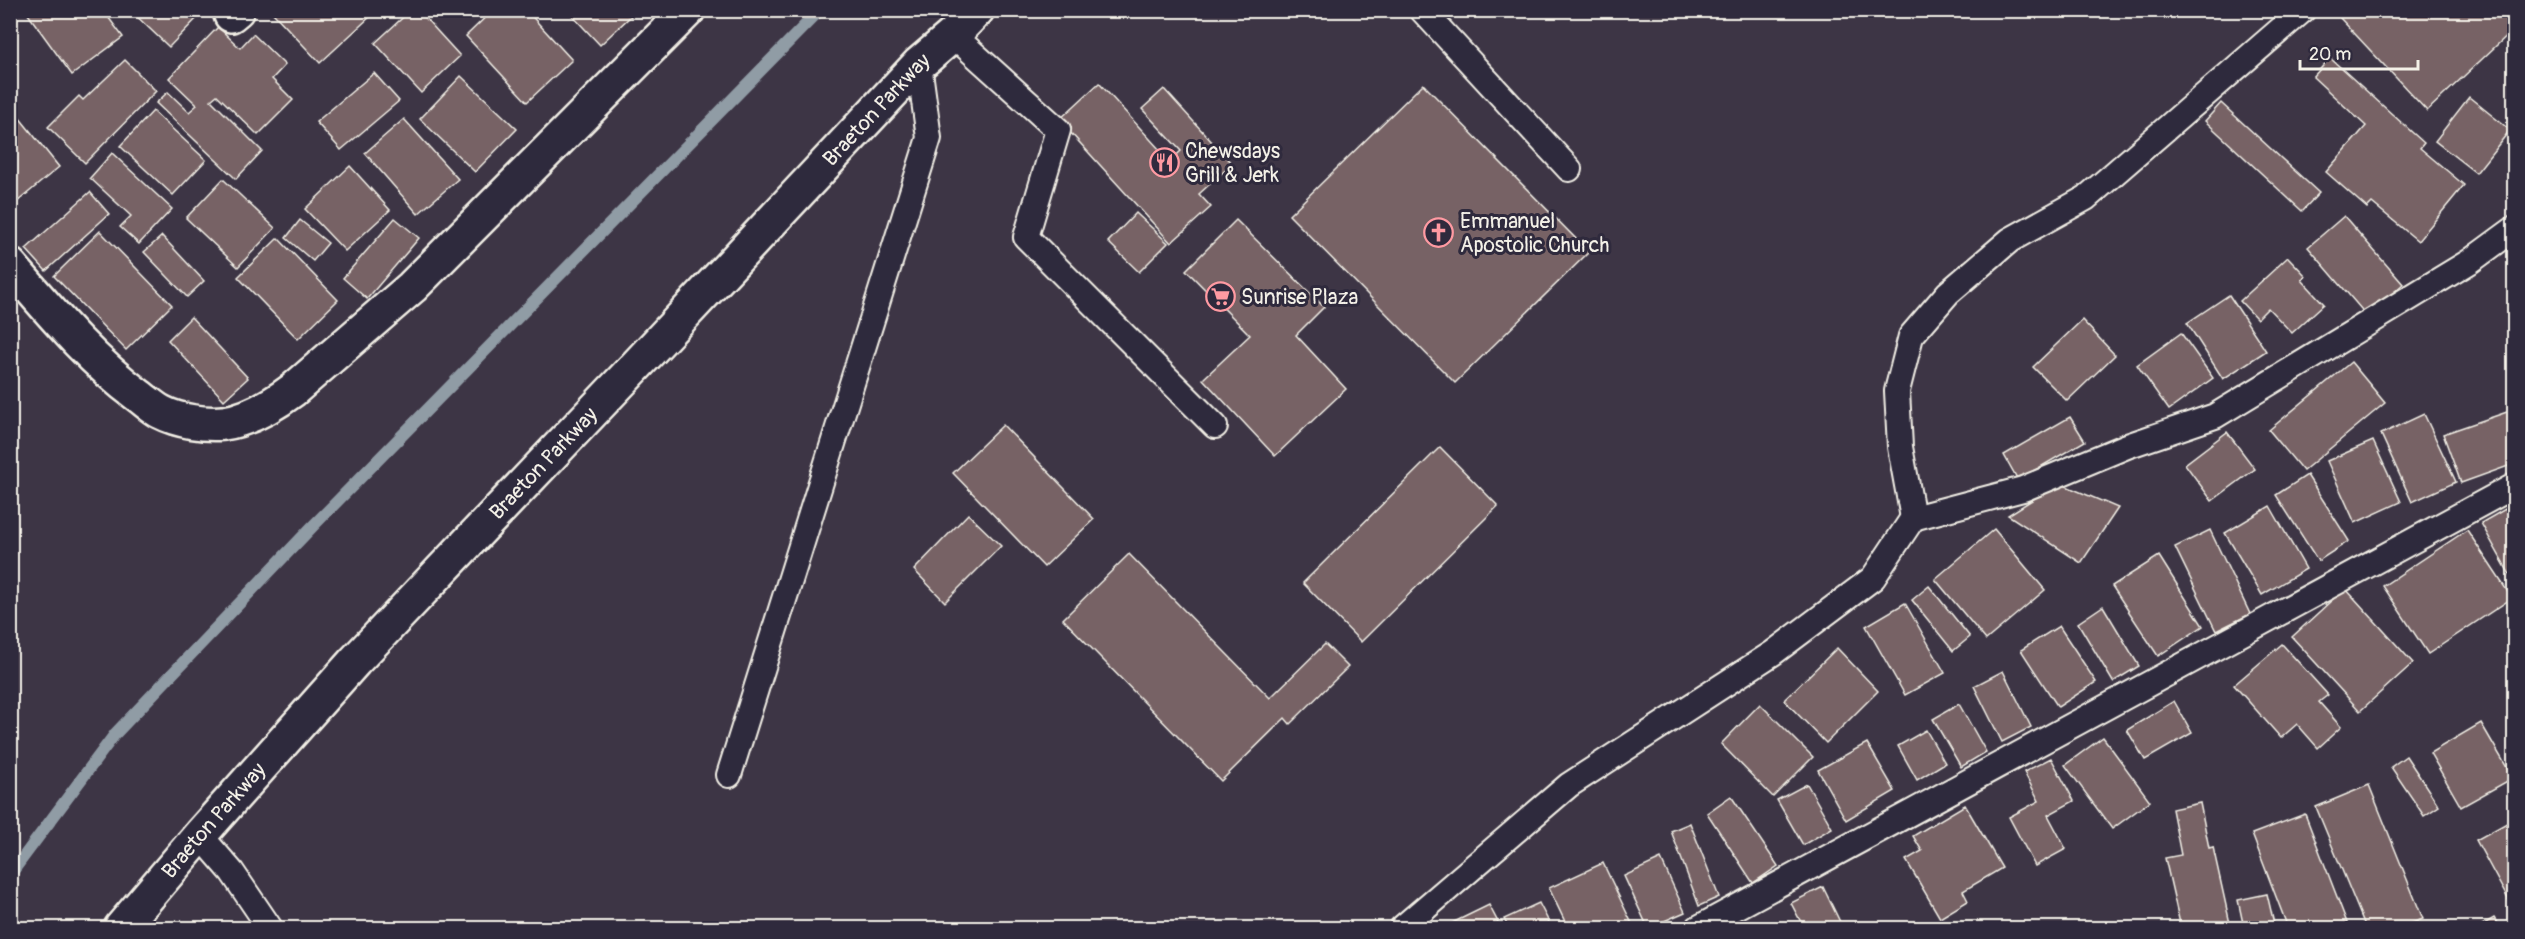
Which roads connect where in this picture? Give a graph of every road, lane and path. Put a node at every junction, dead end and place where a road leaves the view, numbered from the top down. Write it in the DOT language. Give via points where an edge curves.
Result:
graph roads {
  1 [pos="688,10"];
  2 [pos="978,10"];
  3 [pos="1422,10"];
  4 [pos="2303,10"];
  5 [pos="953,35"];
  6 [pos="919,64"];
  7 [pos="1569,169"];
  8 [pos="2514,229"];
  9 [pos="10,265"];
  10 [pos="1215,426"];
  11 [pos="2514,486"];
  12 [pos="1913,518"];
  13 [pos="729,775"];
  14 [pos="200,835"];
  15 [pos="121,928"];
  16 [pos="270,928"];
  17 [pos="1402,928"];
  18 [pos="1698,928"];
  1 -- 9 [label="main road" via="412,287 294,390 251,415 223,423 197,422 162,412 86,351"];
  2 -- 5 [label="main road, Braeton Parkway"];
  3 -- 7 [label="lane"];
  4 -- 12 [label="lane" via="2086,198 2010,240 1948,293 1911,336 1897,391 1900,447"];
  5 -- 6 [label="main road, Braeton Parkway"];
  5 -- 10 [label="lane" via="1058,130 1026,237"];
  6 -- 13 [label="lane" via="929,138"];
  6 -- 14 [label="main road, Braeton Parkway" via="355,661"];
  8 -- 12 [label="lane" via="2469,262 2215,416 2127,446 2023,489"];
  11 -- 18 [label="lane"];
  12 -- 17 [label="lane" via="1873,578 1773,653 1569,785"];
  14 -- 15 [label="main road, Braeton Parkway"];
  14 -- 16 [label="lane" via="232,872"];
}
